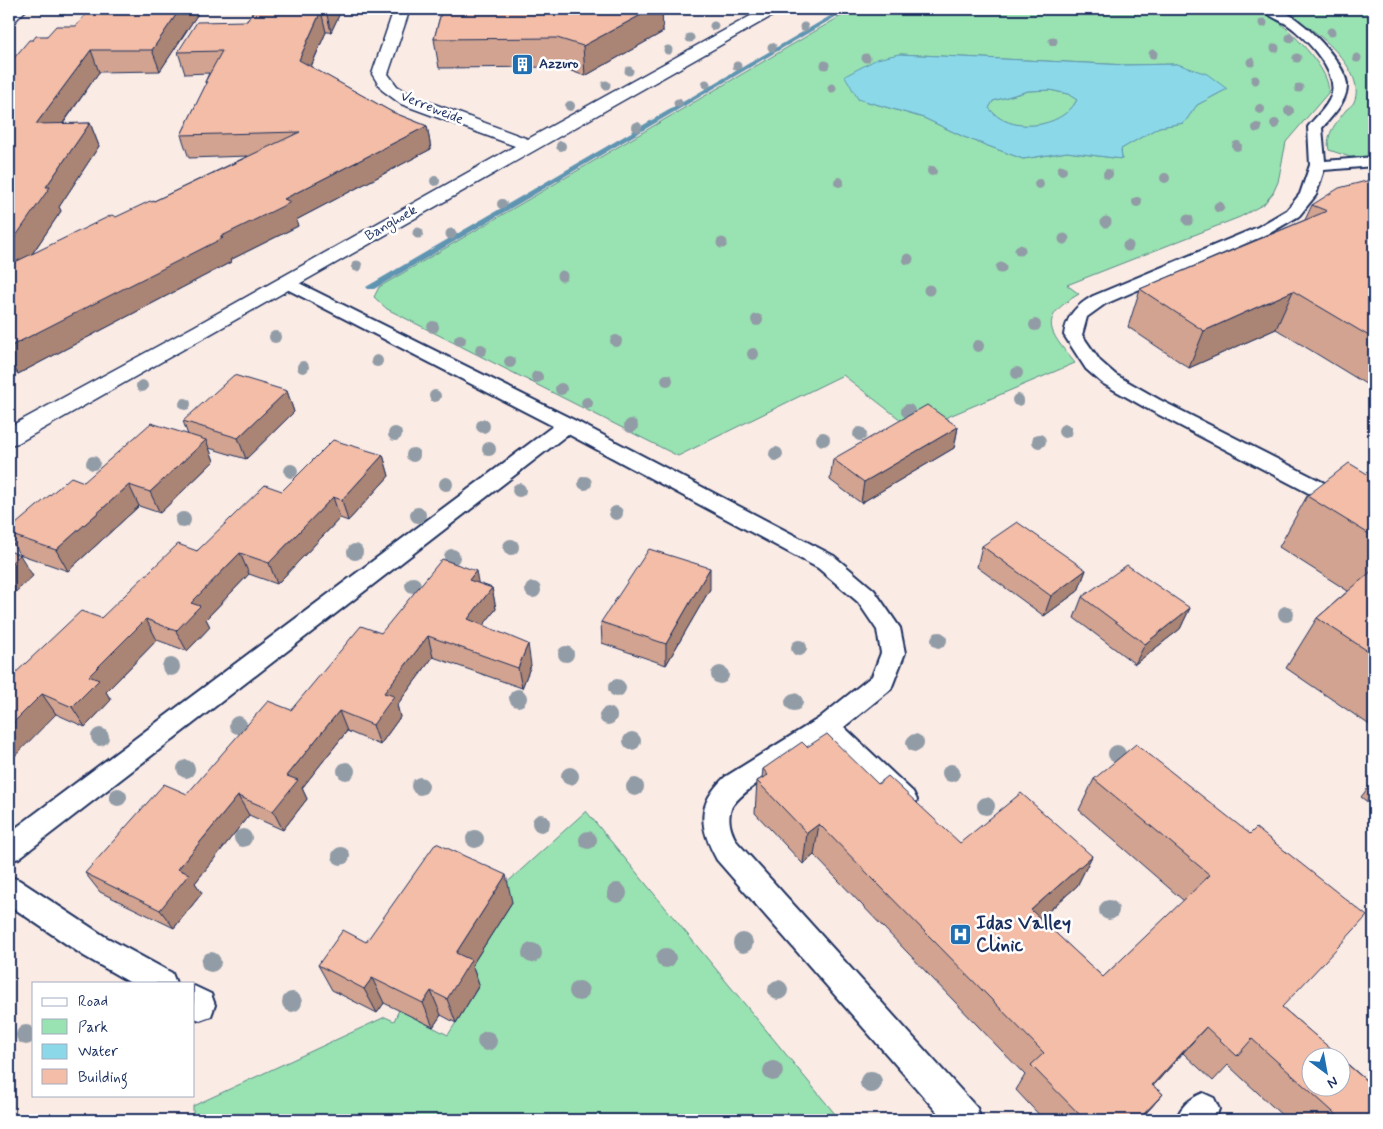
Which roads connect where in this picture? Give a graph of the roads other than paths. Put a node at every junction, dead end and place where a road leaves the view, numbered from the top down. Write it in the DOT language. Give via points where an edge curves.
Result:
graph roads {
  1 [pos="19,9"];
  2 [pos="402,9"];
  3 [pos="774,9"];
  4 [pos="1268,9"];
  5 [pos="9,19"];
  6 [pos="528,145"];
  7 [pos="1374,162"];
  8 [pos="1318,165"];
  9 [pos="287,282"];
  10 [pos="567,425"];
  11 [pos="9,437"];
  12 [pos="1374,518"];
  13 [pos="827,726"];
  14 [pos="918,814"];
  15 [pos="9,849"];
  16 [pos="9,889"];
  17 [pos="159,982"];
  18 [pos="965,1120"];
  1 -- 5 [label="street"];
  2 -- 6 [label="street, Verreweide" via="380,74 391,89 407,100"];
  3 -- 6 [label="street, Banghoek"];
  4 -- 8 [label="lane" via="1303,31 1337,74 1339,93 1315,127"];
  6 -- 9 [label="street, Banghoek"];
  7 -- 8 [label="lane"];
  8 -- 12 [label="lane" via="1308,195 1293,213 1264,230 1099,300 1075,319 1073,335 1094,365 1109,379"];
  9 -- 10 [label="lane"];
  9 -- 11 [label="street, Banghoek"];
  10 -- 13 [label="lane" via="826,562 866,596 888,628 892,653 882,682"];
  10 -- 15 [label="lane"];
  13 -- 14 [label="lane"];
  13 -- 18 [label="lane" via="723,794 717,807 716,824 722,844"];
  16 -- 17 [label="lane" via="94,946"];
}
